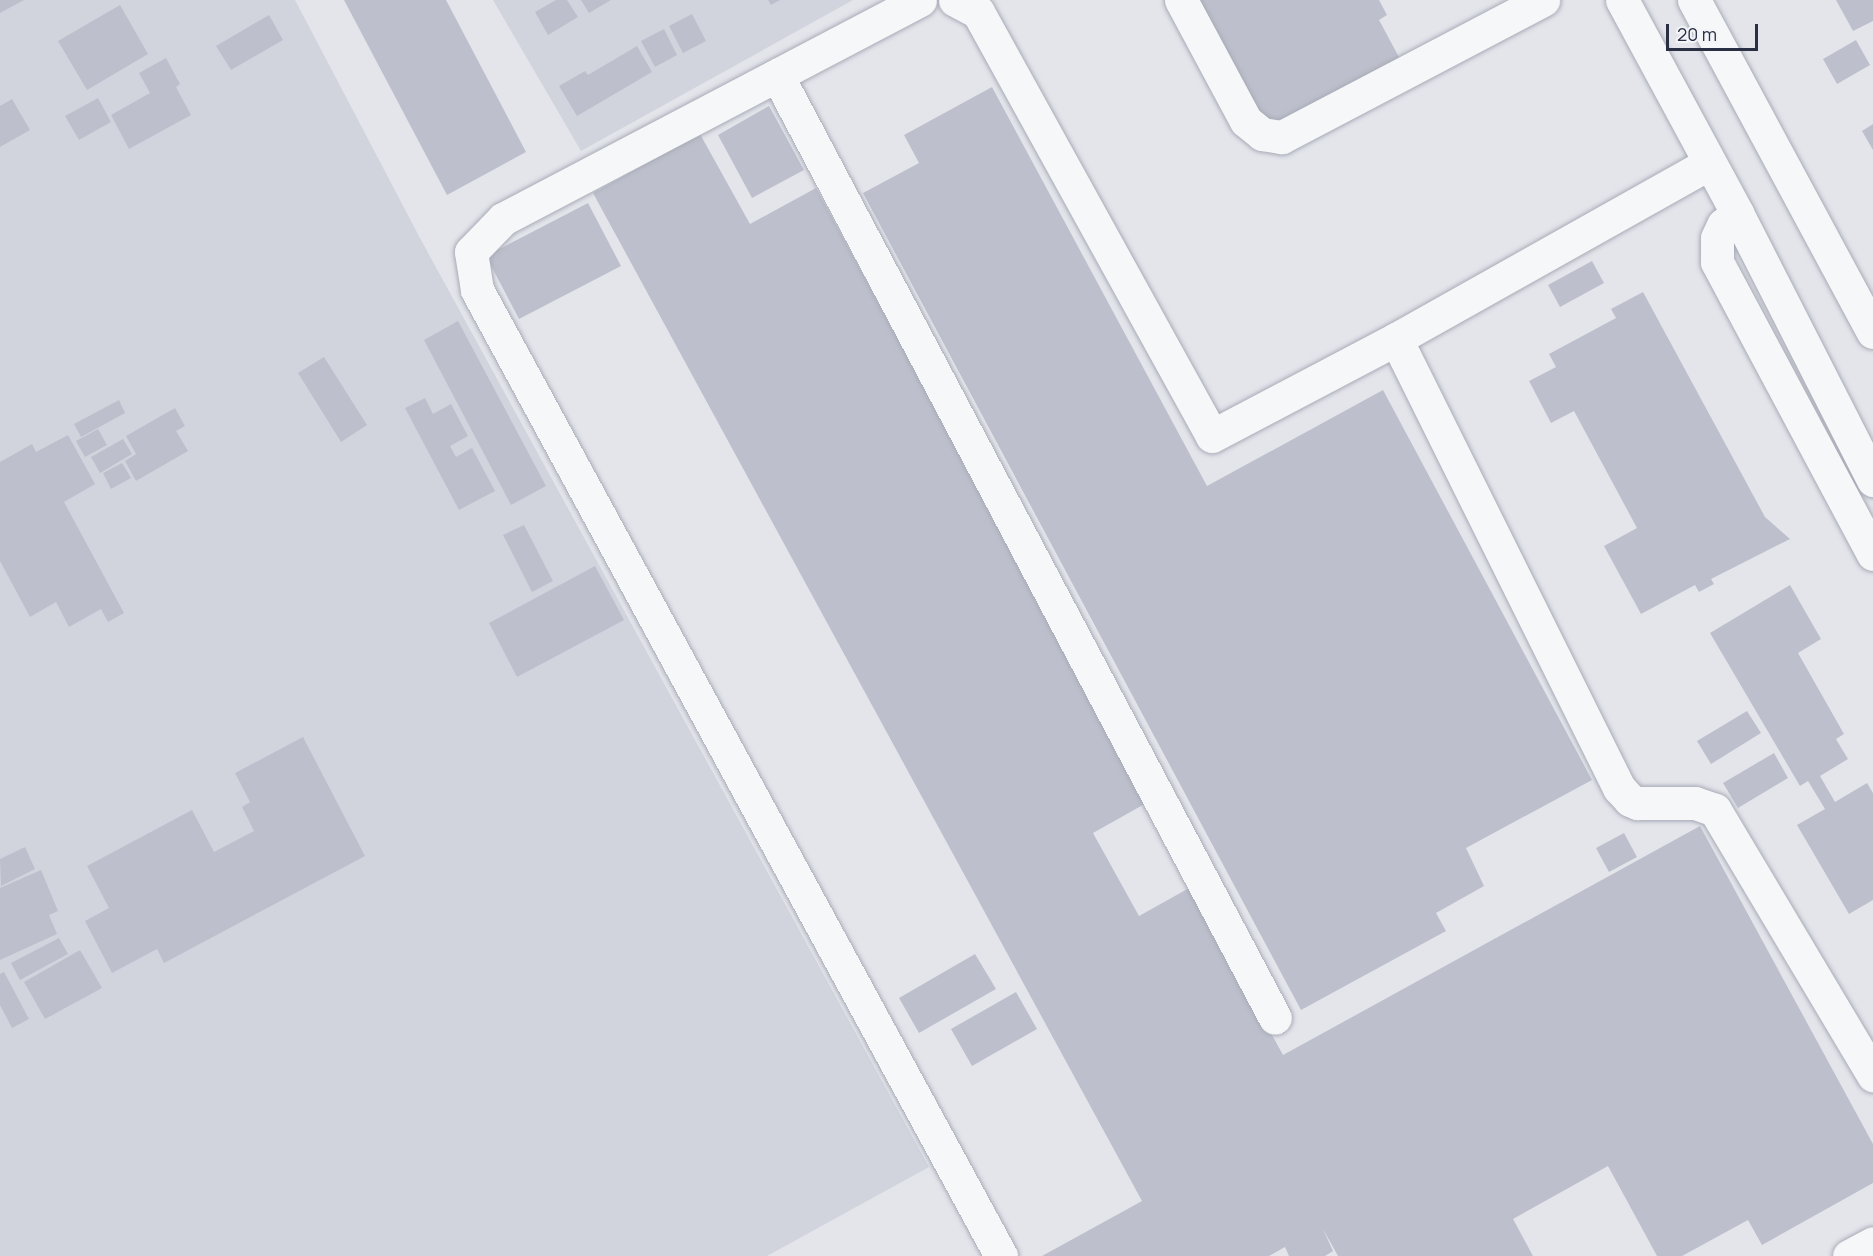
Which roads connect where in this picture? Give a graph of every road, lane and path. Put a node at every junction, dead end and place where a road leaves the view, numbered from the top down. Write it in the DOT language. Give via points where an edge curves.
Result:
graph roads {
  1 [pos="920,0"];
  2 [pos="955,0"];
  3 [pos="1181,0"];
  4 [pos="1544,0"];
  5 [pos="1622,0"];
  6 [pos="1694,0"];
  7 [pos="1500,10"];
  8 [pos="777,75"];
  9 [pos="1709,163"];
  10 [pos="1737,213"];
  11 [pos="1873,332"];
  12 [pos="1396,339"];
  13 [pos="1873,480"];
  14 [pos="1873,554"];
  15 [pos="1275,1018"];
  16 [pos="1873,1075"];
  17 [pos="1873,1243"];
  18 [pos="1001,1256"];
  19 [pos="1849,1256"];
  1 -- 8 [label="street"];
  2 -- 12 [label="street" via="978,12 1212,436"];
  3 -- 7 [label="street" via="1246,121 1253,129 1272,137 1292,134"];
  4 -- 7 [label="street"];
  5 -- 9 [label="street"];
  6 -- 11 [label="street"];
  8 -- 15 [label="street"];
  8 -- 18 [label="street" via="503,219 471,252 477,290"];
  9 -- 10 [label="street"];
  9 -- 12 [label="street"];
  10 -- 13 [label="street"];
  10 -- 14 [label="street" via="1720,231 1717,262"];
  12 -- 16 [label="street" via="1619,788 1637,802 1695,803 1715,810"];
  17 -- 19 [label="street"];
}
